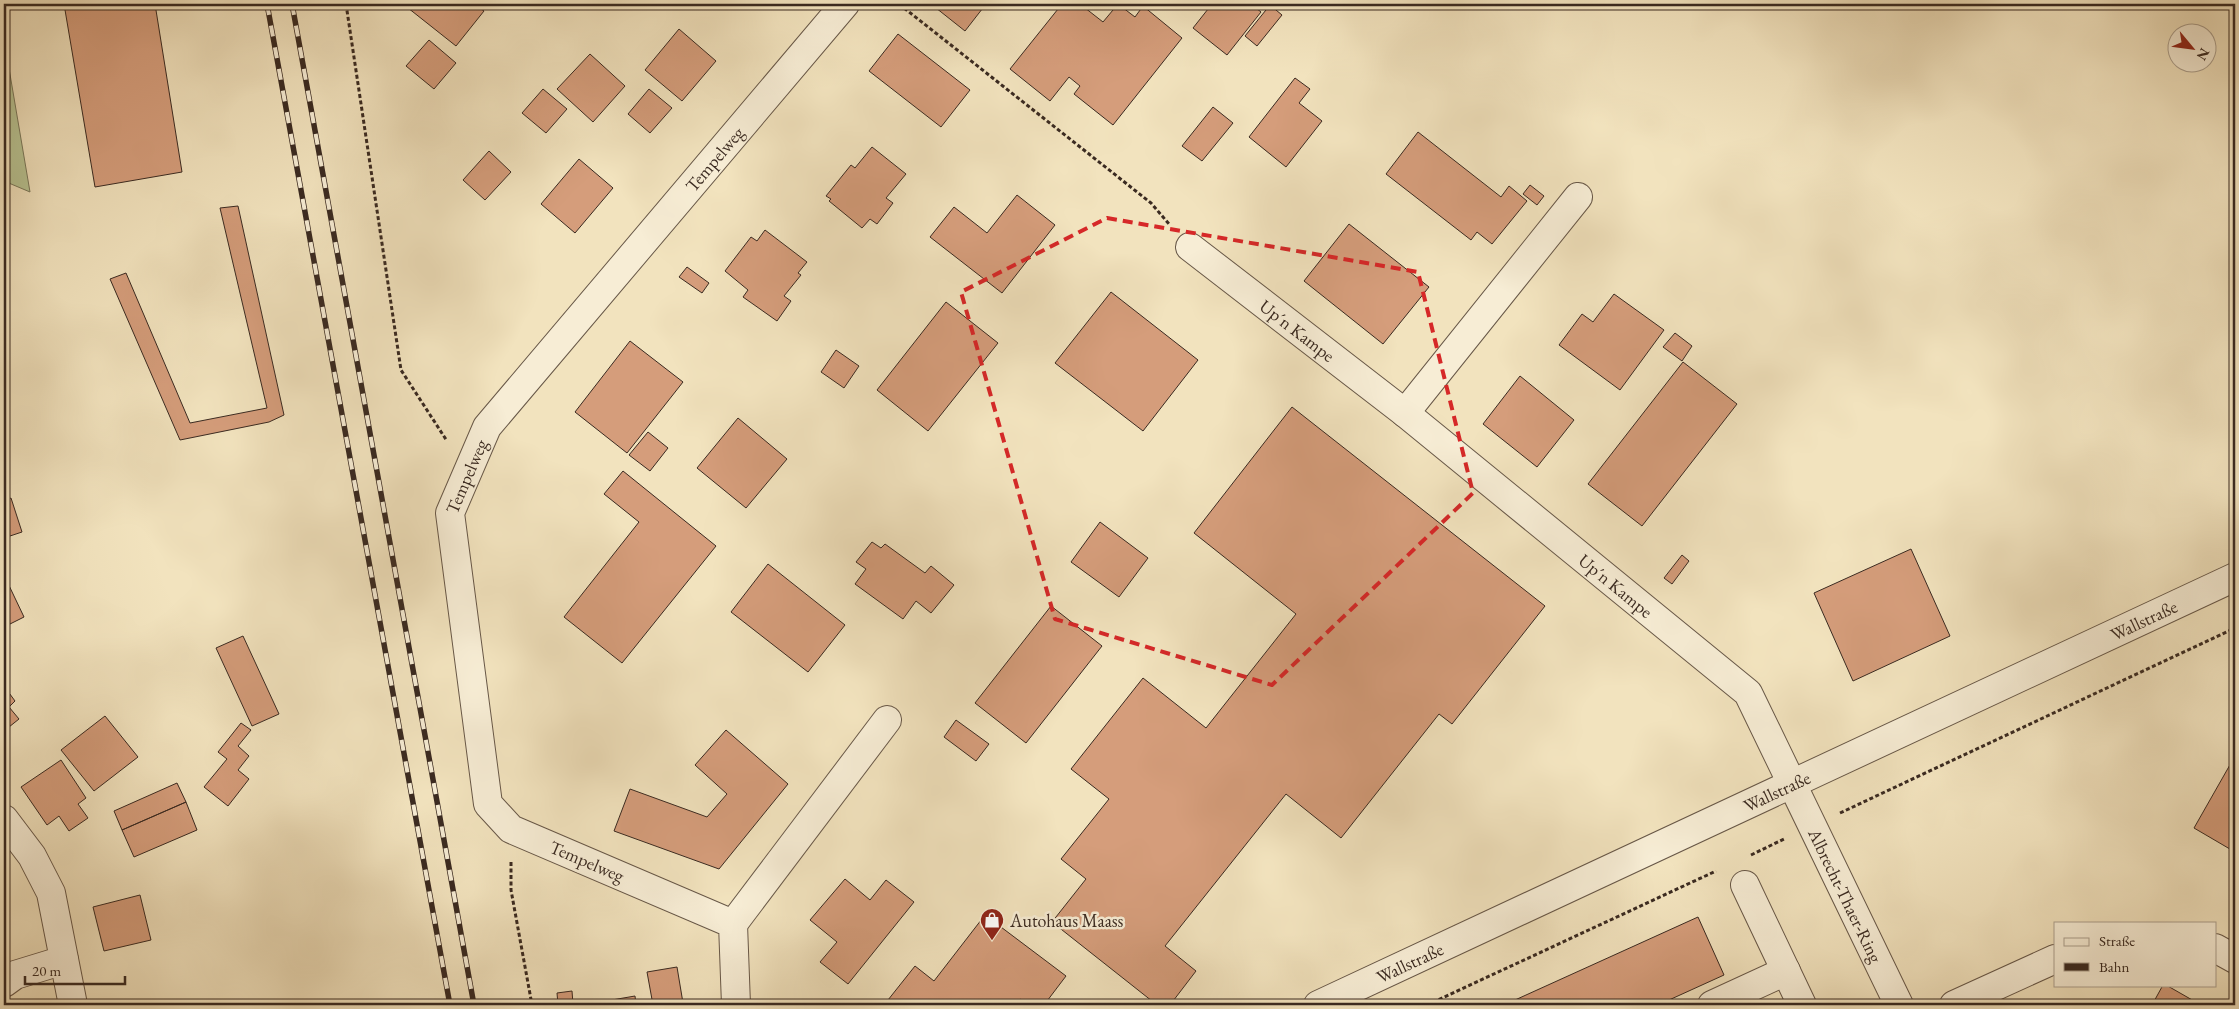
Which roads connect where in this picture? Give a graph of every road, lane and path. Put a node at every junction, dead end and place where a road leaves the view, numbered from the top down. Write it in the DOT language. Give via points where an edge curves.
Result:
graph roads {
  1 [pos="346,4"];
  2 [pos="845,4"];
  3 [pos="899,4"];
  4 [pos="1578,197"];
  5 [pos="1190,247"];
  6 [pos="1405,413"];
  7 [pos="467,473"];
  8 [pos="2235,577"];
  9 [pos="2235,628"];
  10 [pos="887,720"];
  11 [pos="1792,784"];
  12 [pos="4,819"];
  13 [pos="1813,826"];
  14 [pos="511,829"];
  15 [pos="1750,855"];
  16 [pos="1723,868"];
  17 [pos="1745,885"];
  18 [pos="733,924"];
  19 [pos="2216,949"];
  20 [pos="2054,959"];
  21 [pos="2235,959"];
  22 [pos="64,960"];
  23 [pos="1786,972"];
  24 [pos="4,983"];
  25 [pos="73,1005"];
  26 [pos="532,1005"];
  27 [pos="736,1005"];
  28 [pos="1318,1005"];
  29 [pos="1427,1005"];
  30 [pos="1712,1005"];
  31 [pos="1802,1005"];
  32 [pos="1899,1005"];
  33 [pos="1954,1005"];
  1 -- 7 [label="path" via="401,370"];
  2 -- 7 [label="street, Tempelweg" via="487,427"];
  3 -- 5 [label="path" via="1151,203"];
  4 -- 6 [label="street"];
  5 -- 6 [label="street, Up´n Kampe"];
  6 -- 11 [label="street, Up´n Kampe" via="1748,693"];
  7 -- 14 [label="street, Tempelweg" via="450,513 488,804"];
  8 -- 11 [label="street, Wallstraße"];
  9 -- 13 [label="path"];
  10 -- 18 [label="street"];
  11 -- 13 [label="street, Albrecht-Thaer-Ring"];
  11 -- 28 [label="street, Wallstraße"];
  12 -- 22 [label="street" via="32,856 51,893"];
  13 -- 15 [label="path"];
  13 -- 32 [label="street, Albrecht-Thaer-Ring"];
  14 -- 18 [label="street, Tempelweg"];
  14 -- 26 [label="path" via="511,890"];
  16 -- 29 [label="path"];
  17 -- 23 [label="street"];
  18 -- 27 [label="street"];
  19 -- 21 [label="street"];
  20 -- 33 [label="street"];
  22 -- 24 [label="street" via="15,975"];
  22 -- 25 [label="street"];
  23 -- 30 [label="street"];
  23 -- 31 [label="street"];
}
